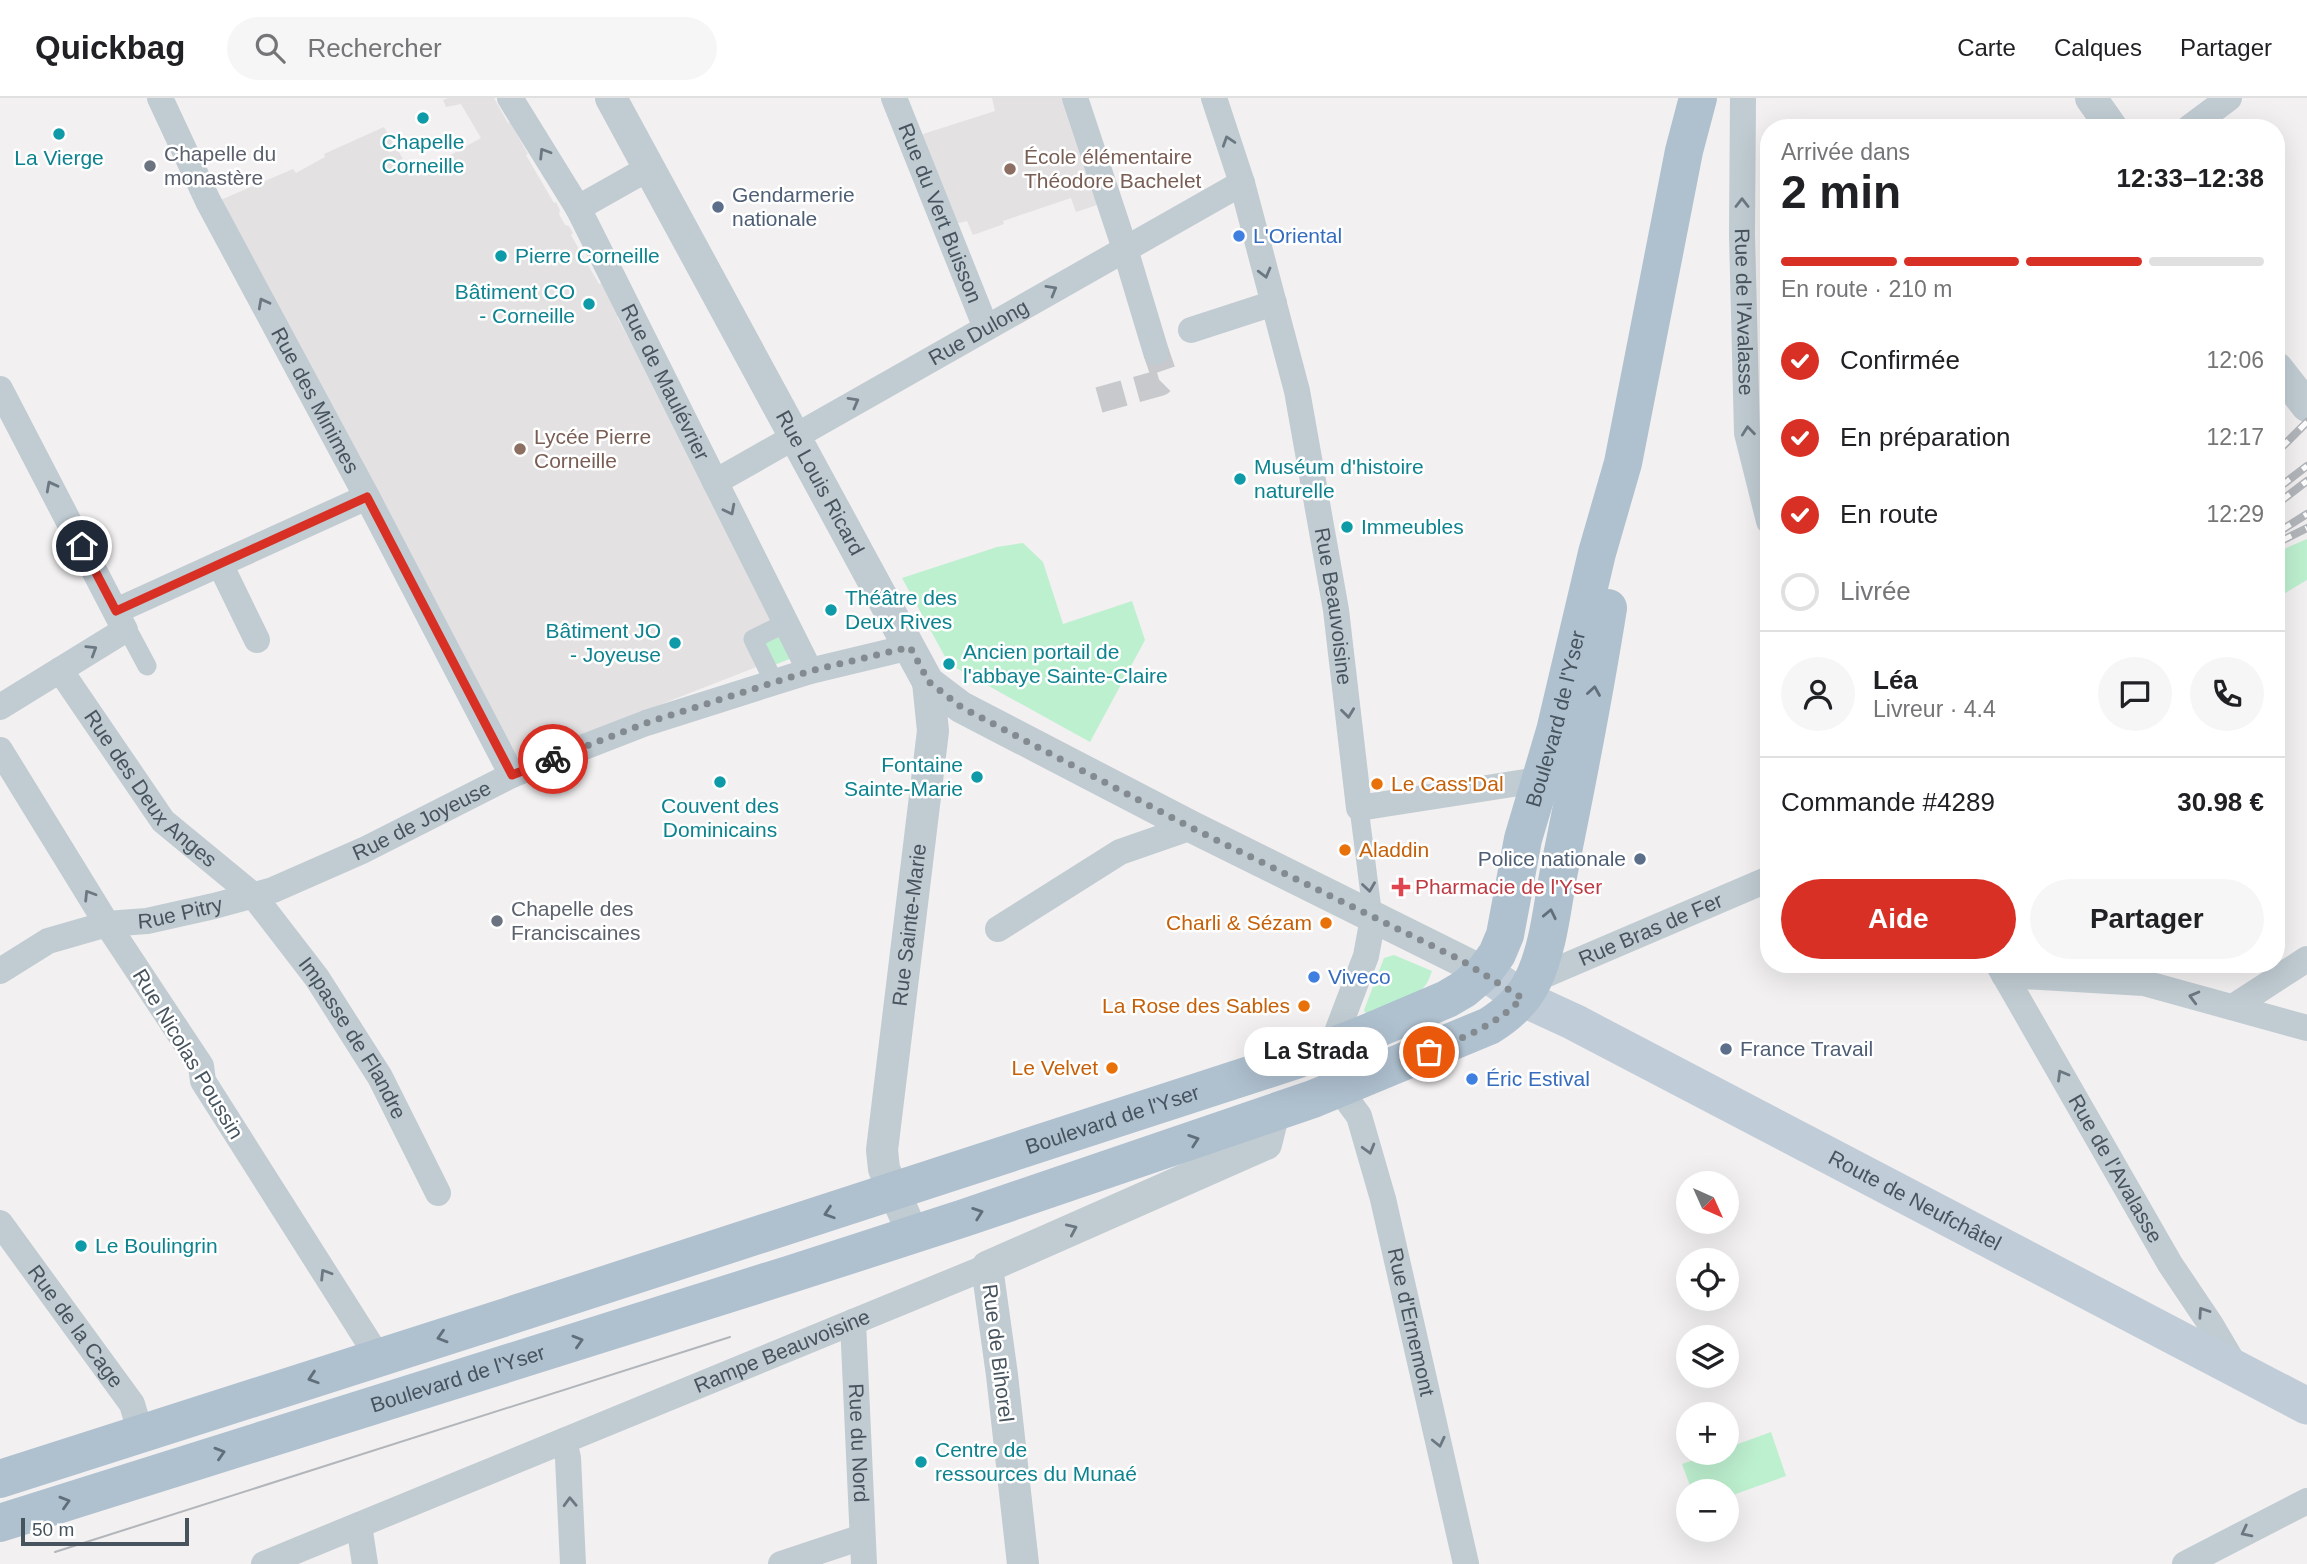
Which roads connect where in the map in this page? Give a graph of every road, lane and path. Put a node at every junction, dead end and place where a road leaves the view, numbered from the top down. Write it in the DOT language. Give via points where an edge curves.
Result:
graph roads {
  1 [pos="160,98"];
  2 [pos="510,98"];
  3 [pos="611,98"];
  4 [pos="894,98"];
  5 [pos="1075,98"];
  6 [pos="1214,98"];
  7 [pos="1698,98"];
  8 [pos="1743,98"];
  9 [pos="2091,98"];
  10 [pos="2229,98"];
  11 [pos="2106,119"];
  12 [pos="2201,119"];
  13 [pos="649,168"];
  14 [pos="1242,183"];
  15 [pos="578,208"];
  16 [pos="1125,249"];
  17 [pos="1274,303"];
  18 [pos="986,328"];
  19 [pos="1191,330"];
  20 [pos="1156,352"];
  21 [pos="1,394"];
  22 [pos="795,436"];
  23 [pos="1623,463"];
  24 [pos="715,482"];
  25 [pos="1760,485"];
  26 [pos="367,497"];
  27 [pos="220,564"];
  28 [pos="121,621"];
  29 [pos="786,622"];
  30 [pos="257,640"];
  31 [pos="910,647"];
  32 [pos="147,666"];
  33 [pos="60,670"];
  34 [pos="810,671"];
  35 [pos="774,682"];
  36 [pos="929,682"];
  37 [pos="0,707"];
  38 [pos="0,750"];
  39 [pos="512,775"];
  40 [pos="1538,788"];
  41 [pos="1359,808"];
  42 [pos="1192,828"];
  43 [pos="1760,883"];
  44 [pos="253,895"];
  45 [pos="1373,918"];
  46 [pos="107,924"];
  47 [pos="998,929"];
  48 [pos="2307,959"];
  49 [pos="0,971"];
  50 [pos="1484,972"];
  51 [pos="2003,973"];
  52 [pos="2034,973"];
  53 [pos="1528,989"];
  54 [pos="2234,1007"];
  55 [pos="2307,1028"];
  56 [pos="1331,1048"];
  57 [pos="1339,1089"];
  58 [pos="1274,1112"];
  59 [pos="889,1180"];
  60 [pos="438,1193"];
  61 [pos="0,1223"];
  62 [pos="914,1234"];
  63 [pos="987,1267"];
  64 [pos="853,1322"];
  65 [pos="370,1344"];
  66 [pos="2238,1371"];
  67 [pos="2307,1406"];
  68 [pos="137,1419"];
  69 [pos="564,1441"];
  70 [pos="0,1479"];
  71 [pos="2307,1501"];
  72 [pos="0,1523"];
  73 [pos="359,1525"];
  74 [pos="862,1536"];
  75 [pos="264,1564"];
  76 [pos="365,1564"];
  77 [pos="573,1564"];
  78 [pos="781,1564"];
  79 [pos="864,1564"];
  80 [pos="1023,1564"];
  81 [pos="1466,1564"];
  82 [pos="2185,1564"];
  26 -- 1 [label="street, Rue des Minimes, one-way" via="208,201"];
  15 -- 2 [label="street, Rue de Maulévrier, one-way"];
  3 -- 13 [label="street, Rue Louis Ricard"];
  4 -- 18 [label="street, Rue du Vert Buisson"];
  5 -- 16 [label="street"];
  14 -- 6 [label="street, Rue Beauvoisine, one-way"];
  7 -- 23 [label="main road, Boulevard de l'Yser"];
  25 -- 8 [label="street, Rue de l'Avalasse, one-way" via="1747,433"];
  9 -- 11 [label="street"];
  10 -- 12 [label="street"];
  13 -- 15 [label="street"];
  13 -- 22 [label="street, Rue Louis Ricard"];
  14 -- 16 [label="street, Rue Dulong"];
  14 -- 17 [label="street, Rue Beauvoisine, one-way"];
  15 -- 24 [label="street, Rue de Maulévrier"];
  18 -- 16 [label="street, Rue Dulong, one-way"];
  16 -- 20 [label="street"];
  17 -- 19 [label="street"];
  17 -- 41 [label="street, Rue Beauvoisine, one-way" via="1297,391 1334,598"];
  22 -- 18 [label="street, Rue Dulong, one-way"];
  28 -- 21 [label="street, one-way"];
  22 -- 24 [label="street, Rue Dulong"];
  22 -- 31 [label="street, Rue Louis Ricard"];
  23 -- 40 [label="main road, Boulevard de l'Yser"];
  53 -- 23 [label="main road, Boulevard de l'Yser, one-way" via="1544,946 1585,747 1616,556"];
  24 -- 29 [label="street, Rue de Maulévrier, one-way"];
  26 -- 27 [label="street"];
  26 -- 39 [label="street, Rue des Minimes"];
  27 -- 28 [label="street"];
  27 -- 30 [label="street"];
  28 -- 32 [label="street"];
  33 -- 28 [label="street, one-way"];
  29 -- 34 [label="street, Rue de Maulévrier"];
  29 -- 35 [label="street" via="753,639"];
  31 -- 34 [label="street, Rue de Joyeuse"];
  31 -- 36 [label="street, Rue Louis Ricard"];
  33 -- 37 [label="street"];
  33 -- 44 [label="street, Rue des Deux Anges" via="163,821"];
  34 -- 35 [label="street, Rue de Joyeuse"];
  35 -- 39 [label="street, Rue de Joyeuse" via="646,723"];
  36 -- 42 [label="street, Rue Louis Ricard" via="961,707"];
  36 -- 59 [label="street, Rue Sainte-Marie" via="933,731 882,1150"];
  46 -- 38 [label="street, Rue Nicolas Poussin, one-way"];
  39 -- 44 [label="street, Rue de Joyeuse" via="364,850"];
  40 -- 41 [label="street" via="1525,782"];
  40 -- 50 [label="main road, Boulevard de l'Yser" via="1507,920 1497,954"];
  41 -- 45 [label="street, Rue Beauvoisine, one-way"];
  42 -- 45 [label="street, Rue Louis Ricard"];
  42 -- 47 [label="street" via="1120,852"];
  43 -- 53 [label="street, Rue Bras de Fer"];
  44 -- 46 [label="street, Rue Pitry" via="147,921"];
  44 -- 60 [label="street, Impasse de Flandre" via="317,978 380,1077"];
  45 -- 50 [label="street, Rue Louis Ricard"];
  45 -- 56 [label="street" via="1366,956"];
  46 -- 49 [label="street, Rue Pitry" via="48,941"];
  65 -- 46 [label="street, Rue Nicolas Poussin, one-way" via="203,1081 201,1066"];
  48 -- 54 [label="street"];
  50 -- 53 [label="main road, Route de Neufchâtel"];
  50 -- 56 [label="main road, Boulevard de l'Yser" via="1447,999"];
  66 -- 51 [label="street, Rue de l'Avalasse, one-way" via="2170,1264"];
  54 -- 52 [label="street, one-way" via="2144,983"];
  53 -- 57 [label="main road, Boulevard de l'Yser" via="1511,1010 1489,1026"];
  53 -- 66 [label="main road, Route de Neufchâtel" via="1574,1022"];
  54 -- 55 [label="street"];
  56 -- 57 [label="street"];
  56 -- 59 [label="main road, Boulevard de l'Yser"];
  57 -- 58 [label="main road, Boulevard de l'Yser"];
  57 -- 81 [label="street, Rue d'Ernemont, one-way" via="1359,1116 1383,1199"];
  62 -- 58 [label="main road, Boulevard de l'Yser, one-way"];
  63 -- 58 [label="street, Rampe Beauvoisine, one-way" via="1266,1144"];
  59 -- 62 [label="street"];
  59 -- 65 [label="main road, Boulevard de l'Yser, one-way"];
  61 -- 68 [label="street, Rue de la Cage"];
  72 -- 62 [label="main road, Boulevard de l'Yser, one-way"];
  63 -- 64 [label="street, Rampe Beauvoisine"];
  63 -- 80 [label="street, Rue de Bihorel"];
  64 -- 69 [label="street, Rampe Beauvoisine"];
  64 -- 74 [label="street, Rue du Nord"];
  65 -- 68 [label="main road, Boulevard de l'Yser, one-way"];
  66 -- 67 [label="main road, Route de Neufchâtel"];
  68 -- 70 [label="main road, Boulevard de l'Yser"];
  69 -- 73 [label="street, Rampe Beauvoisine"];
  77 -- 69 [label="street, one-way"];
  71 -- 82 [label="street, one-way"];
  73 -- 75 [label="street, Rampe Beauvoisine"];
  73 -- 76 [label="street"];
  74 -- 78 [label="street"];
  74 -- 79 [label="street, Rue du Nord"];
}
